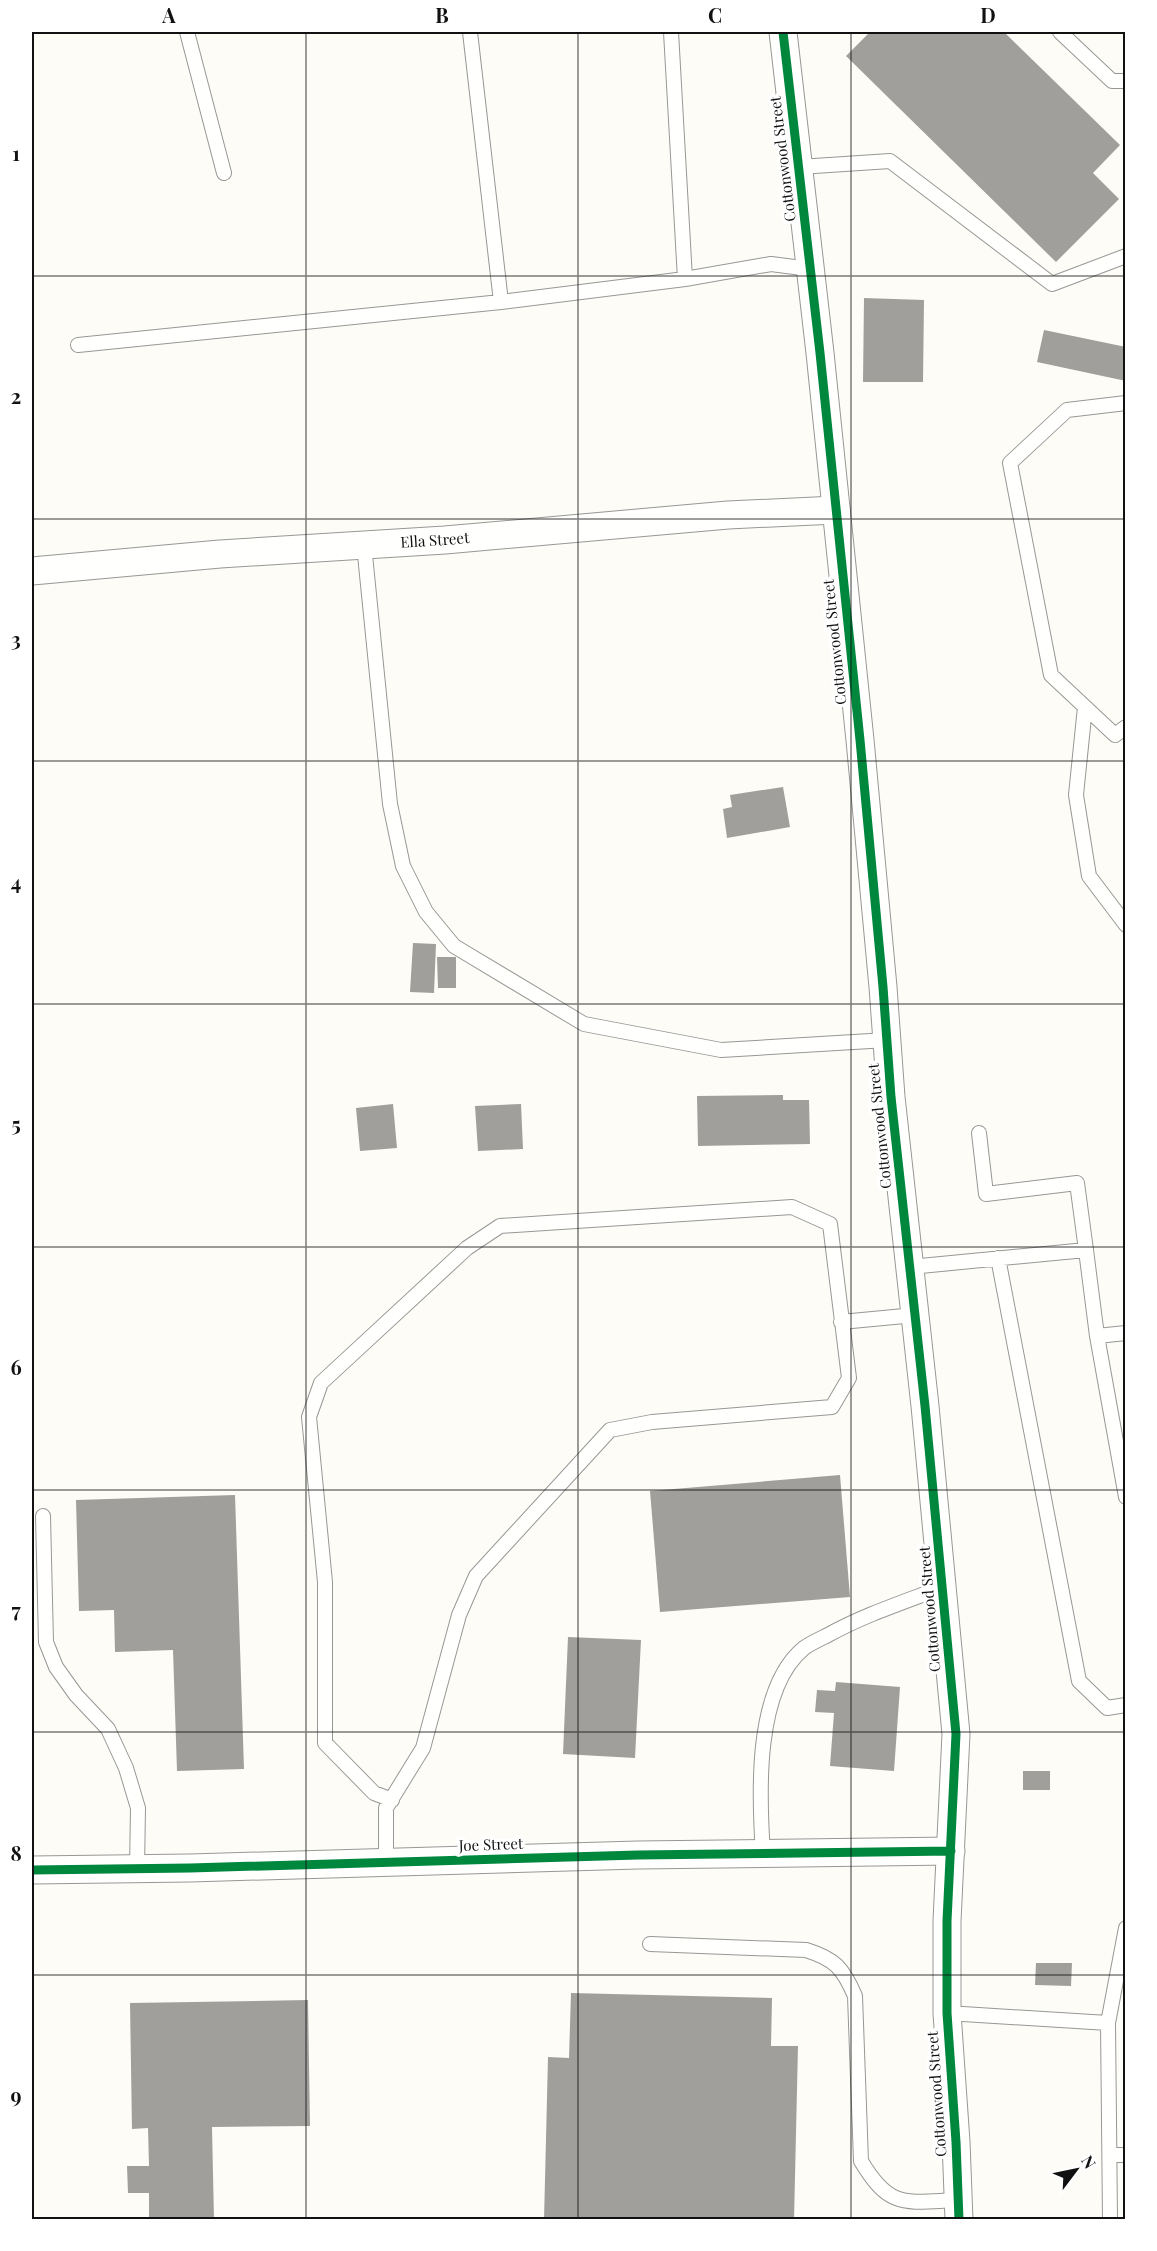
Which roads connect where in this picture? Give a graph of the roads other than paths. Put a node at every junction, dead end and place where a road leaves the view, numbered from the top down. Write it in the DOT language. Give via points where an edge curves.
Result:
graph roads {
  1 [pos="187,32"];
  2 [pos="470,32"];
  3 [pos="671,32"];
  4 [pos="783,32"];
  5 [pos="1060,32"];
  6 [pos="1125,81"];
  7 [pos="799,167"];
  8 [pos="224,173"];
  9 [pos="1125,256"];
  10 [pos="810,269"];
  11 [pos="685,279"];
  12 [pos="501,302"];
  13 [pos="78,345"];
  14 [pos="1125,403"];
  15 [pos="836,510"];
  16 [pos="364,545"];
  17 [pos="32,571"];
  18 [pos="1085,707"];
  19 [pos="1125,727"];
  20 [pos="1125,925"];
  21 [pos="887,1040"];
  22 [pos="979,1133"];
  23 [pos="1086,1250"];
  24 [pos="998,1258"];
  25 [pos="910,1267"];
  26 [pos="915,1315"];
  27 [pos="841,1323"];
  28 [pos="1125,1333"];
  29 [pos="1097,1336"];
  30 [pos="1125,1497"];
  31 [pos="43,1516"];
  32 [pos="943,1587"];
  33 [pos="1125,1705"];
  34 [pos="392,1800"];
  35 [pos="951,1851"];
  36 [pos="763,1854"];
  37 [pos="386,1863"];
  38 [pos="137,1869"];
  39 [pos="32,1870"];
  40 [pos="1125,1928"];
  41 [pos="650,1944"];
  42 [pos="947,2013"];
  43 [pos="1108,2023"];
  44 [pos="1125,2155"];
  45 [pos="1110,2156"];
  46 [pos="958,2210"];
  47 [pos="1110,2220"];
  1 -- 8 [label="lane"];
  2 -- 12 [label="lane"];
  3 -- 11 [label="lane"];
  4 -- 7 [label="street, Cottonwood Street"];
  5 -- 6 [label="lane" via="1112,81"];
  7 -- 9 [label="lane" via="890,161 1052,284"];
  7 -- 10 [label="street, Cottonwood Street"];
  10 -- 11 [label="lane" via="771,264"];
  10 -- 15 [label="street, Cottonwood Street"];
  11 -- 12 [label="lane"];
  12 -- 13 [label="lane"];
  14 -- 18 [label="lane" via="1067,410 1010,463 1051,675"];
  15 -- 16 [label="street, Ella Street" via="728,515"];
  15 -- 21 [label="street, Cottonwood Street"];
  16 -- 17 [label="street, Ella Street"];
  16 -- 21 [label="lane" via="390,804 403,866 426,912 454,946 584,1024 721,1050"];
  18 -- 19 [label="lane" via="1115,735"];
  18 -- 20 [label="lane" via="1076,795 1089,876"];
  21 -- 25 [label="street, Cottonwood Street"];
  22 -- 23 [label="lane" via="986,1194 1077,1183"];
  23 -- 24 [label="lane"];
  23 -- 29 [label="lane"];
  24 -- 25 [label="lane"];
  24 -- 33 [label="lane" via="1078,1681 1107,1708"];
  25 -- 26 [label="street, Cottonwood Street"];
  26 -- 27 [label="lane"];
  26 -- 32 [label="street, Cottonwood Street"];
  27 -- 34 [label="lane" via="849,1378 832,1407 652,1422 610,1430 476,1576 459,1615 423,1748"];
  27 -- 34 [label="lane" via="830,1224 792,1207 500,1226 466,1248 321,1383 309,1417 325,1582 325,1743 374,1793"];
  28 -- 29 [label="lane"];
  29 -- 30 [label="lane"];
  31 -- 38 [label="lane" via="46,1642 56,1667 108,1729 126,1768 138,1808"];
  32 -- 35 [label="street, Cottonwood Street" via="956,1734"];
  32 -- 36 [label="lane" via="855,1620 804,1648 783,1672 764,1730 760,1811"];
  34 -- 37 [label="lane" via="386,1808"];
  35 -- 36 [label="street, Joe Street"];
  35 -- 42 [label="street, Cottonwood Street"];
  36 -- 37 [label="street, Joe Street"];
  37 -- 38 [label="street, Joe Street"];
  38 -- 39 [label="street, Joe Street"];
  40 -- 43 [label="lane"];
  41 -- 46 [label="lane" via="806,1950 827,1956 846,1975 855,1996 861,2161 875,2184 897,2200"];
  42 -- 43 [label="lane"];
  42 -- 46 [label="street, Cottonwood Street"];
  43 -- 45 [label="lane"];
  44 -- 45 [label="lane"];
  45 -- 47 [label="lane"];
}
